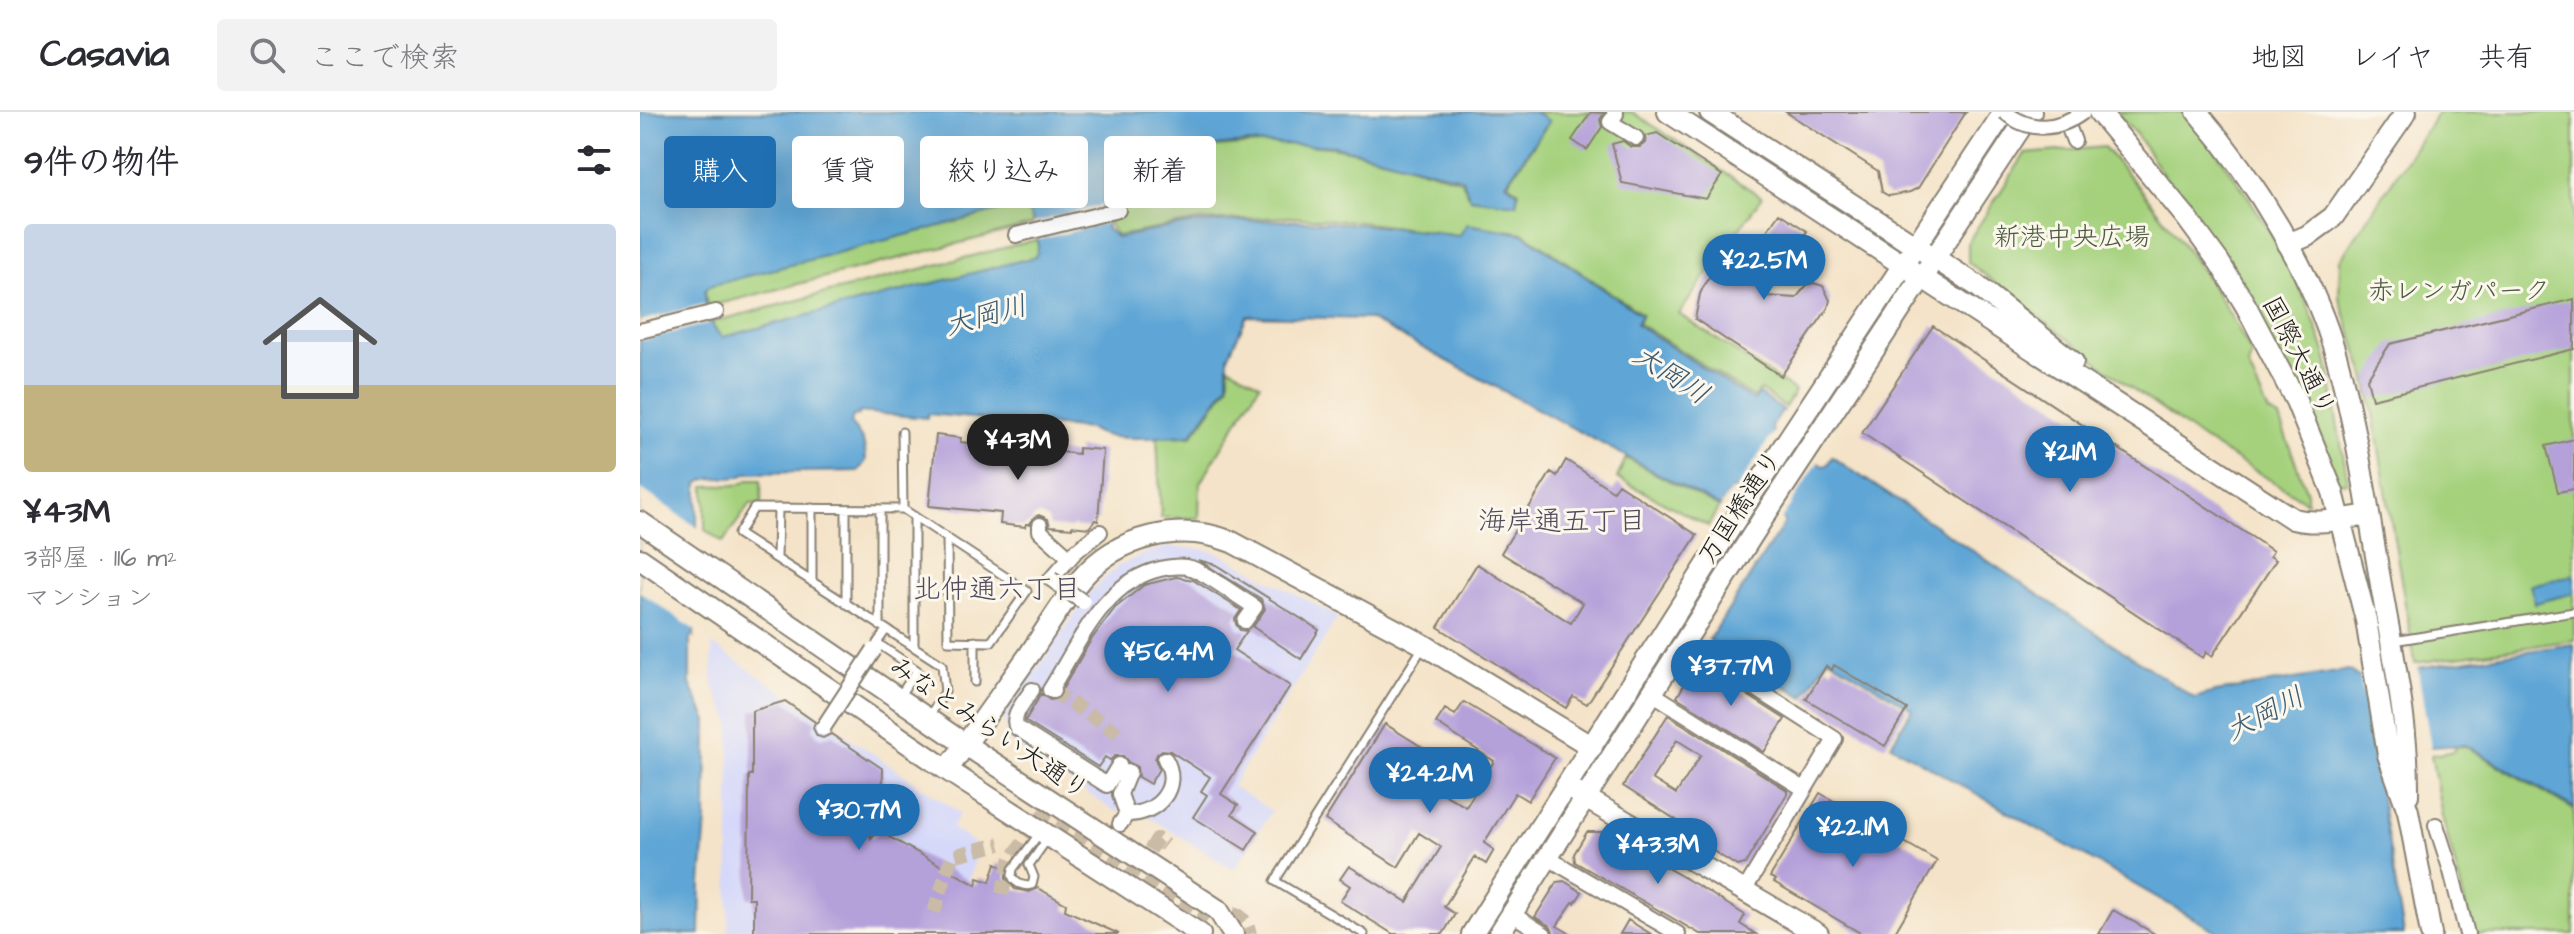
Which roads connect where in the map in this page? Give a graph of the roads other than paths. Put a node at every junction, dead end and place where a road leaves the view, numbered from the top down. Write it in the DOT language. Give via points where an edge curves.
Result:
graph roads {
  1 [pos="1614,112"];
  2 [pos="1668,112"];
  3 [pos="1710,112"];
  4 [pos="2005,112"];
  5 [pos="2031,112"];
  6 [pos="2083,112"];
  7 [pos="2099,112"];
  8 [pos="2197,112"];
  9 [pos="2406,112"];
  10 [pos="2067,123"];
  11 [pos="1636,138"];
  12 [pos="2074,141"];
  13 [pos="1118,210"];
  14 [pos="1016,235"];
  15 [pos="2288,244"];
  16 [pos="1916,246"];
  17 [pos="1935,258"];
  18 [pos="1904,264"];
  19 [pos="1922,276"];
  20 [pos="716,312"];
  21 [pos="640,331"];
  22 [pos="902,432"];
  23 [pos="2160,433"];
  24 [pos="778,508"];
  25 [pos="812,508"];
  26 [pos="846,509"];
  27 [pos="880,509"];
  28 [pos="903,509"];
  29 [pos="2368,515"];
  30 [pos="914,516"];
  31 [pos="2341,519"];
  32 [pos="640,522"];
  33 [pos="1040,525"];
  34 [pos="1100,532"];
  35 [pos="947,538"];
  36 [pos="1069,557"];
  37 [pos="640,559"];
  38 [pos="777,559"];
  39 [pos="812,582"];
  40 [pos="846,604"];
  41 [pos="2574,612"];
  42 [pos="1098,613"];
  43 [pos="1245,621"];
  44 [pos="883,628"];
  45 [pos="975,641"];
  46 [pos="1684,643"];
  47 [pos="1424,645"];
  48 [pos="914,647"];
  49 [pos="874,650"];
  50 [pos="2392,650"];
  51 [pos="975,682"];
  52 [pos="1032,690"];
  53 [pos="1053,691"];
  54 [pos="1652,693"];
  55 [pos="898,698"];
  56 [pos="927,718"];
  57 [pos="823,728"];
  58 [pos="966,745"];
  59 [pos="1592,747"];
  60 [pos="2398,753"];
  61 [pos="1165,759"];
  62 [pos="947,770"];
  63 [pos="1107,785"];
  64 [pos="1567,787"];
  65 [pos="1804,789"];
  66 [pos="1120,794"];
  67 [pos="1586,798"];
  68 [pos="2436,825"];
  69 [pos="1045,833"];
  70 [pos="1548,858"];
  71 [pos="1744,891"];
  72 [pos="1512,914"];
  73 [pos="1794,928"];
  74 [pos="1200,934"];
  75 [pos="1233,934"];
  76 [pos="1364,934"];
  77 [pos="1472,934"];
  78 [pos="1499,934"];
  79 [pos="1544,934"];
  80 [pos="1678,934"];
  81 [pos="1818,934"];
  82 [pos="2431,934"];
  83 [pos="2467,934"];
  1 -- 11 [label="street" via="1610,122"];
  2 -- 18 [label="street"];
  3 -- 16 [label="street"];
  4 -- 10 [label="street, bridge" via="2036,127"];
  4 -- 16 [label="street"];
  5 -- 17 [label="street, 万国橋通り"];
  6 -- 10 [label="street, bridge"];
  7 -- 31 [label="street, 国際大通り" via="2186,217 2246,306 2296,401"];
  8 -- 15 [label="street, 国際大通り" via="2251,182"];
  9 -- 15 [label="street" via="2333,217"];
  10 -- 12 [label="street"];
  13 -- 14 [label="street"];
  15 -- 29 [label="street, 国際大通り" via="2336,355"];
  16 -- 17 [label="street"];
  16 -- 18 [label="street, 万国橋通り"];
  17 -- 19 [label="street, 万国橋通り"];
  17 -- 23 [label="street" via="2019,317"];
  18 -- 19 [label="street"];
  18 -- 59 [label="street, 万国橋通り"];
  19 -- 23 [label="street"];
  19 -- 46 [label="street, 万国橋通り"];
  20 -- 21 [label="street"];
  22 -- 28 [label="lane"];
  23 -- 31 [label="street" via="2293,519"];
  24 -- 25 [label="lane"];
  24 -- 38 [label="lane"];
  24 -- 38 [label="lane" via="754,508 738,534"];
  25 -- 26 [label="lane"];
  25 -- 39 [label="lane"];
  26 -- 27 [label="lane"];
  26 -- 40 [label="lane"];
  27 -- 28 [label="lane"];
  27 -- 44 [label="lane"];
  28 -- 30 [label="lane"];
  29 -- 31 [label="street"];
  29 -- 50 [label="street, 国際大通り"];
  30 -- 35 [label="lane"];
  30 -- 48 [label="lane"];
  31 -- 60 [label="street, 国際大通り"];
  32 -- 55 [label="street, みなとみらい大通り"];
  33 -- 36 [label="street" via="1040,531"];
  34 -- 36 [label="street"];
  35 -- 45 [label="lane" via="948,641"];
  35 -- 45 [label="lane" via="1027,591 991,642"];
  36 -- 42 [label="street, bridge" via="1051,579"];
  37 -- 62 [label="street"];
  38 -- 39 [label="lane"];
  39 -- 40 [label="lane"];
  40 -- 44 [label="lane"];
  41 -- 50 [label="lane"];
  42 -- 43 [label="street" via="1123,585 1145,573 1191,568 1255,607"];
  42 -- 53 [label="street"];
  44 -- 48 [label="lane"];
  44 -- 55 [label="lane" via="877,643 917,670"];
  45 -- 51 [label="lane"];
  46 -- 54 [label="street, 万国橋通り"];
  46 -- 65 [label="street" via="1835,739"];
  47 -- 58 [label="street" via="1232,542 1206,534 1146,537 1113,551 1081,579"];
  47 -- 59 [label="street"];
  47 -- 76 [label="lane" via="1275,881"];
  48 -- 56 [label="lane" via="942,665 945,692"];
  49 -- 57 [label="street, bridge"];
  50 -- 60 [label="street, 国際大通り"];
  52 -- 63 [label="street" via="1015,717 1017,728"];
  54 -- 65 [label="street"];
  54 -- 67 [label="street, 万国橋通り"];
  55 -- 56 [label="street, みなとみらい大通り"];
  56 -- 58 [label="street, みなとみらい大通り"];
  58 -- 62 [label="street"];
  58 -- 75 [label="street, みなとみらい大通り" via="1218,910"];
  59 -- 64 [label="street, 万国橋通り"];
  60 -- 82 [label="street"];
  61 -- 66 [label="street" via="1171,779 1168,791 1152,810 1124,819"];
  62 -- 69 [label="street"];
  63 -- 66 [label="street"];
  63 -- 66 [label="street" via="1124,768"];
  64 -- 67 [label="street"];
  64 -- 77 [label="street, 万国橋通り"];
  65 -- 71 [label="street"];
  67 -- 70 [label="street, 万国橋通り"];
  67 -- 71 [label="street"];
  68 -- 83 [label="street"];
  69 -- 69 [label="lane" via="1029,863 1032,885 1016,882 1013,869"];
  69 -- 74 [label="street"];
  70 -- 72 [label="street, 万国橋通り"];
  70 -- 80 [label="street"];
  71 -- 73 [label="street"];
  72 -- 78 [label="street, 万国橋通り"];
  72 -- 79 [label="street"];
  73 -- 81 [label="street"];
}
